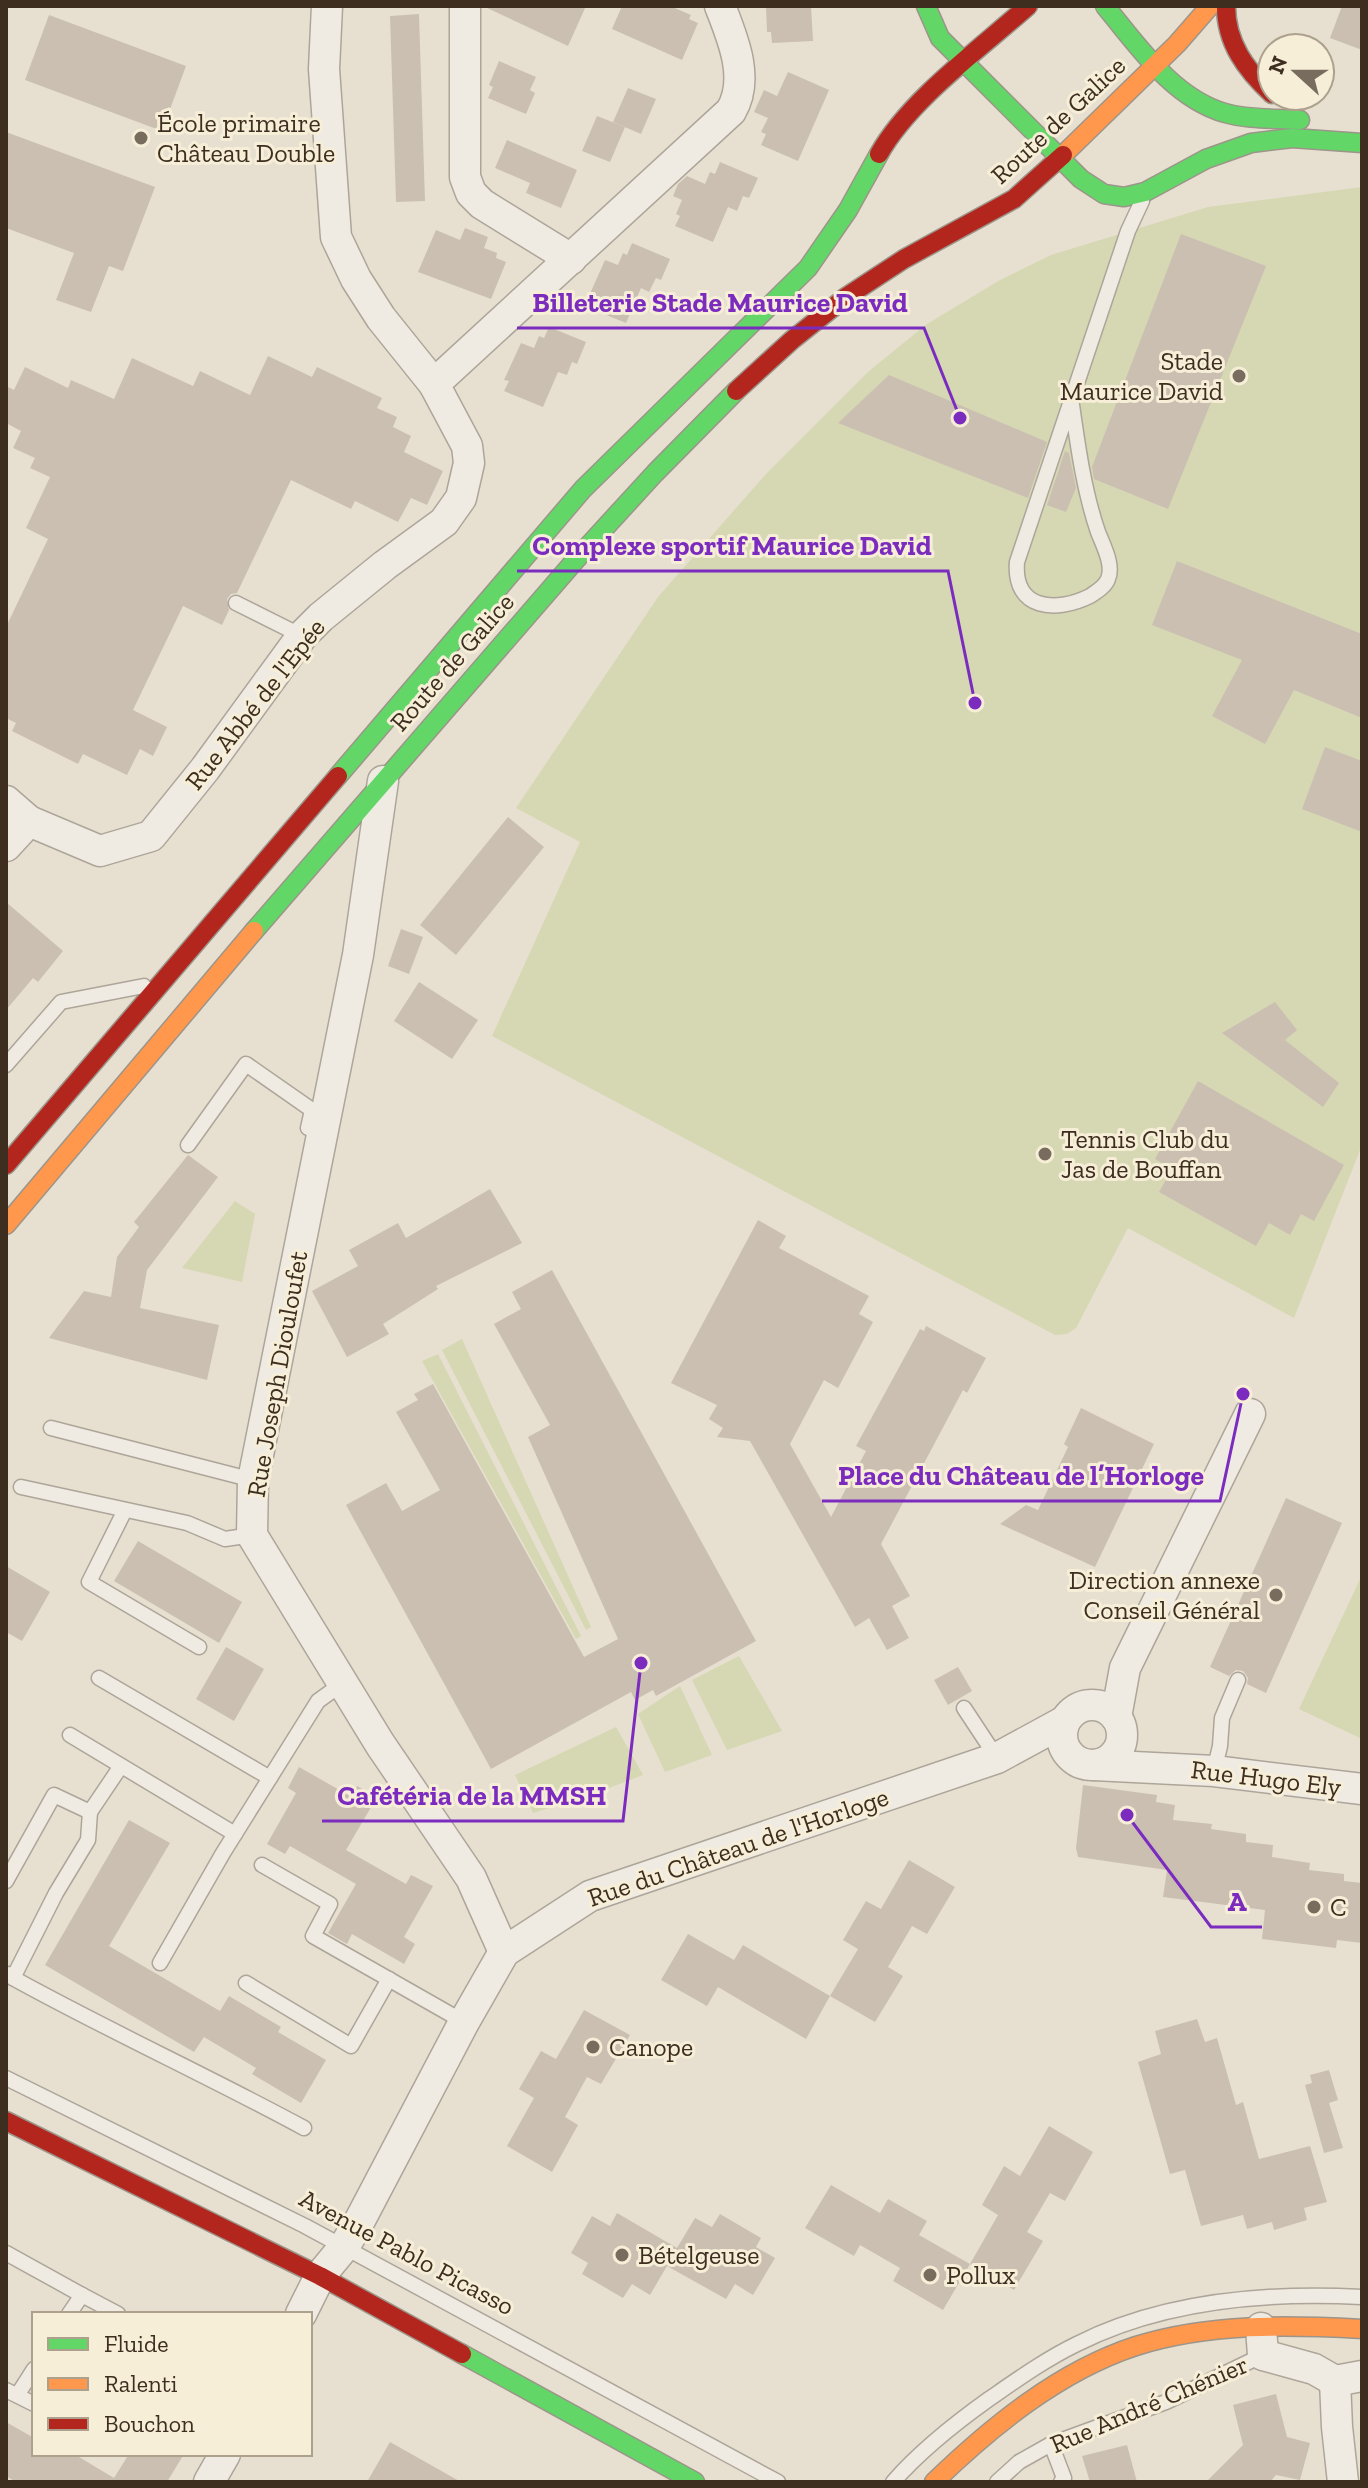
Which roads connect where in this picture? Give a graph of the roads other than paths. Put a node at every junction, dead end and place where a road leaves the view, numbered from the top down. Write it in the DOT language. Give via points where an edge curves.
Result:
graph roads {
  1 [pos="327,6"];
  2 [pos="465,6"];
  3 [pos="720,6"];
  4 [pos="926,6"];
  5 [pos="1028,6"];
  6 [pos="1105,6"];
  7 [pos="1210,6"];
  8 [pos="1226,6"];
  9 [pos="964,62"];
  10 [pos="1155,65"];
  11 [pos="1256,76"];
  12 [pos="1296,112"];
  13 [pos="1311,120"];
  14 [pos="1362,128"];
  15 [pos="1362,143"];
  16 [pos="1060,160"];
  17 [pos="1146,191"];
  18 [pos="571,259"];
  19 [pos="434,384"];
  20 [pos="1072,405"];
  21 [pos="236,603"];
  22 [pos="302,636"];
  23 [pos="383,780"];
  24 [pos="6,801"];
  25 [pos="29,821"];
  26 [pos="6,846"];
  27 [pos="160,984"];
  28 [pos="6,1065"];
  29 [pos="188,1145"];
  30 [pos="6,1165"];
  31 [pos="6,1225"];
  32 [pos="1250,1414"];
  33 [pos="51,1428"];
  34 [pos="246,1479"];
  35 [pos="21,1487"];
  36 [pos="125,1510"];
  37 [pos="252,1535"];
  38 [pos="199,1647"];
  39 [pos="1125,1668"];
  40 [pos="99,1678"];
  41 [pos="1238,1680"];
  42 [pos="343,1683"];
  43 [pos="964,1708"];
  44 [pos="1077,1713"];
  45 [pos="1119,1725"];
  46 [pos="70,1735"];
  47 [pos="1007,1754"];
  48 [pos="1085,1763"];
  49 [pos="121,1766"];
  50 [pos="1170,1767"];
  51 [pos="1214,1771"];
  52 [pos="270,1778"];
  53 [pos="1362,1789"];
  54 [pos="90,1812"];
  55 [pos="235,1834"];
  56 [pos="262,1865"];
  57 [pos="6,1881"];
  58 [pos="504,1952"];
  59 [pos="160,1963"];
  60 [pos="10,1975"];
  61 [pos="389,1979"];
  62 [pos="246,1983"];
  63 [pos="464,2022"];
  64 [pos="6,2078"];
  65 [pos="6,2121"];
  66 [pos="304,2128"];
  67 [pos="344,2247"];
  68 [pos="6,2253"];
  69 [pos="320,2276"];
  70 [pos="82,2295"];
  71 [pos="1362,2297"];
  72 [pos="70,2312"];
  73 [pos="114,2312"];
  74 [pos="302,2312"];
  75 [pos="1362,2329"];
  76 [pos="1262,2342"];
  77 [pos="32,2371"];
  78 [pos="1349,2378"];
  79 [pos="12,2392"];
  80 [pos="32,2403"];
  81 [pos="1051,2444"];
  82 [pos="224,2456"];
  83 [pos="209,2482"];
  84 [pos="695,2482"];
  85 [pos="778,2482"];
  86 [pos="893,2482"];
  87 [pos="934,2482"];
  88 [pos="997,2482"];
  89 [pos="1061,2482"];
  90 [pos="1343,2482"];
  1 -- 19 [label="street, Rue Abbé de l'Epée" via="324,69 336,237 381,318"];
  2 -- 18 [label="street" via="465,177 471,193"];
  3 -- 18 [label="street" via="740,74 731,111"];
  4 -- 9 [label="main road" via="940,38"];
  5 -- 9 [label="main road, Route de Galice"];
  6 -- 10 [label="main road"];
  7 -- 10 [label="main road, Route de Galice"];
  8 -- 11 [label="main road" via="1229,37"];
  9 -- 16 [label="main road"];
  9 -- 27 [label="main road, Route de Galice" via="889,136 808,268 583,489"];
  10 -- 13 [label="main road" via="1206,106 1227,113"];
  10 -- 16 [label="main road, Route de Galice"];
  12 -- 13 [label="main road"];
  13 -- 14 [label="main road"];
  15 -- 17 [label="main road" via="1302,137 1250,143 1192,165"];
  16 -- 17 [label="main road" via="1097,192 1112,197"];
  16 -- 23 [label="main road, Route de Galice" via="1011,202 919,250 830,311 733,393 624,505"];
  17 -- 20 [label="lane"];
  18 -- 19 [label="street"];
  19 -- 22 [label="street, Rue Abbé de l'Epée" via="467,446 461,498 444,522"];
  20 -- 20 [label="lane" via="1017,562 1019,584 1029,599 1054,607 1075,604 1108,579 1109,563 1093,519"];
  21 -- 22 [label="lane"];
  22 -- 25 [label="street, Rue Abbé de l'Epée" via="151,836 100,851"];
  23 -- 31 [label="main road, Route de Galice"];
  23 -- 34 [label="street, Rue Joseph Diouloufet" via="358,955"];
  24 -- 25 [label="street, Rue Abbé de l'Epée"];
  25 -- 26 [label="street"];
  27 -- 28 [label="lane" via="61,1002"];
  27 -- 30 [label="main road, Route de Galice"];
  29 -- 34 [label="lane" via="246,1064 312,1110"];
  32 -- 39 [label="street, Rue du Château de l'Horloge"];
  33 -- 34 [label="lane"];
  34 -- 37 [label="street, Rue Joseph Diouloufet"];
  35 -- 36 [label="lane"];
  36 -- 37 [label="lane" via="187,1523 225,1539"];
  36 -- 38 [label="lane" via="89,1582"];
  37 -- 42 [label="street, Rue Joseph Diouloufet"];
  39 -- 44 [label="street, Rue du Château de l'Horloge"];
  39 -- 45 [label="street, Rue du Château de l'Horloge"];
  40 -- 52 [label="lane"];
  41 -- 51 [label="lane" via="1222,1718"];
  42 -- 52 [label="lane" via="318,1701"];
  42 -- 58 [label="street, Rue Joseph Diouloufet" via="471,1878"];
  43 -- 47 [label="lane"];
  44 -- 45 [label="street" via="1104,1707"];
  44 -- 47 [label="street, Rue du Château de l'Horloge"];
  44 -- 48 [label="street" via="1062,1739 1064,1747"];
  45 -- 48 [label="street" via="1117,1751 1103,1763"];
  45 -- 50 [label="street, Rue Hugo Ely"];
  46 -- 49 [label="lane"];
  47 -- 48 [label="street, Rue du Château de l'Horloge"];
  47 -- 58 [label="street, Rue du Château de l'Horloge" via="590,1896"];
  48 -- 50 [label="street, Rue Hugo Ely"];
  49 -- 54 [label="lane"];
  49 -- 55 [label="lane"];
  50 -- 51 [label="street, Rue Hugo Ely"];
  51 -- 53 [label="street, Rue Hugo Ely"];
  52 -- 55 [label="lane"];
  54 -- 57 [label="lane" via="54,1795"];
  54 -- 60 [label="lane" via="88,1840"];
  55 -- 59 [label="lane"];
  56 -- 61 [label="lane" via="330,1904 313,1936"];
  58 -- 63 [label="street, Rue du Château de l'Horloge"];
  60 -- 66 [label="lane"];
  61 -- 62 [label="lane" via="351,2046"];
  61 -- 63 [label="lane"];
  63 -- 67 [label="street, Rue du Château de l'Horloge"];
  64 -- 67 [label="lane, Avenue Pablo Picasso"];
  65 -- 69 [label="main road"];
  67 -- 69 [label="street, Rue du Château de l'Horloge"];
  67 -- 85 [label="lane, Avenue Pablo Picasso"];
  68 -- 70 [label="lane"];
  69 -- 74 [label="street, Rue du Château de l'Horloge"];
  69 -- 84 [label="main road"];
  70 -- 72 [label="lane"];
  70 -- 73 [label="lane"];
  71 -- 86 [label="lane" via="1226,2301 1142,2319 1079,2343 978,2407"];
  75 -- 76 [label="main road"];
  76 -- 78 [label="street, Rue André Chénier" via="1314,2369"];
  76 -- 81 [label="lane, Rue André Chénier" via="1166,2402"];
  76 -- 87 [label="main road" via="1169,2339 1117,2354 1068,2379 991,2431"];
  77 -- 79 [label="lane"];
  78 -- 90 [label="street, Rue André Chénier" via="1337,2427"];
  79 -- 80 [label="lane"];
  81 -- 88 [label="lane, Rue André Chénier"];
  81 -- 89 [label="lane"];
  82 -- 83 [label="street"];
}
